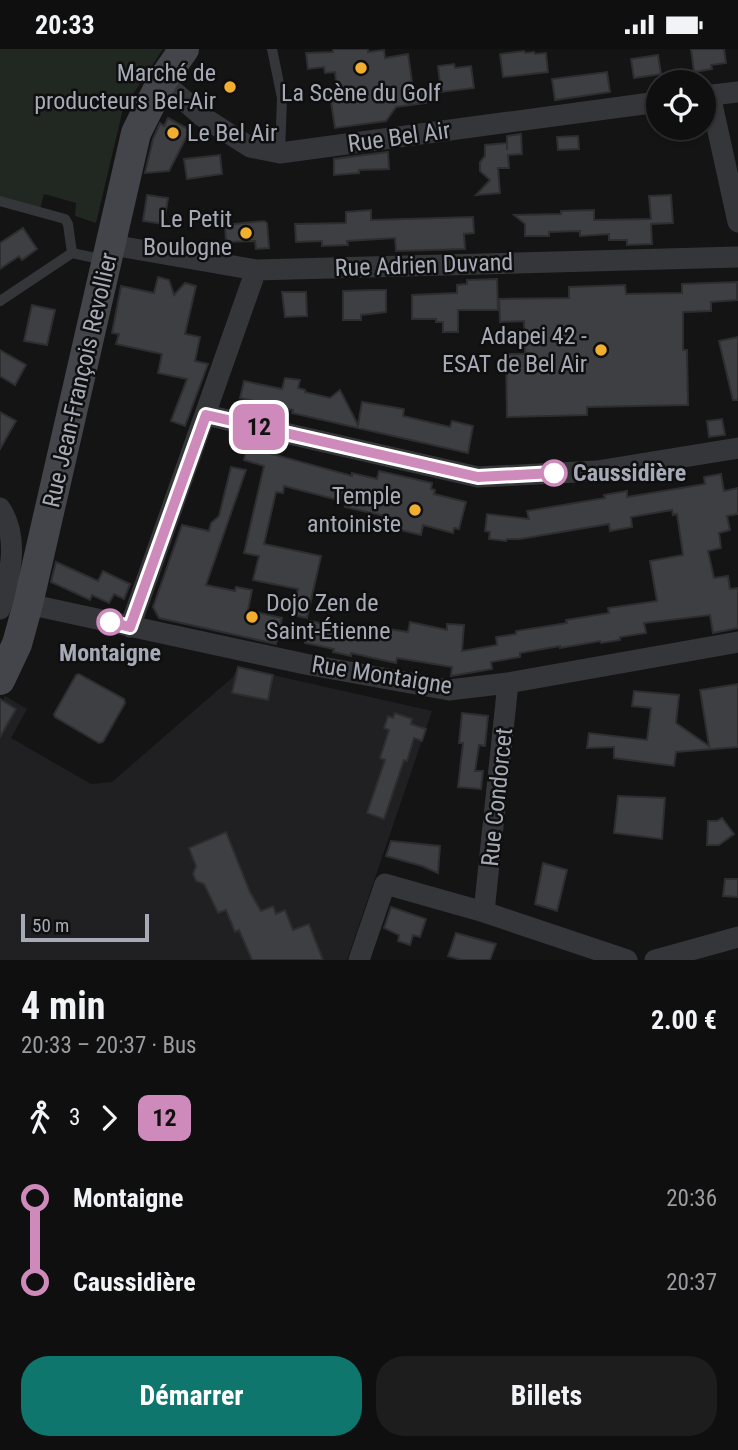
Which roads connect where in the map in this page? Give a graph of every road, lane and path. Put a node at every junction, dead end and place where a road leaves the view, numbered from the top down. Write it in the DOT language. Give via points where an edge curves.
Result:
graph roads {
  1 [pos="184,49"];
  2 [pos="272,49"];
  3 [pos="162,81"];
  4 [pos="738,92"];
  5 [pos="716,95"];
  6 [pos="646,104"];
  7 [pos="716,133"];
  8 [pos="280,153"];
  9 [pos="0,201"];
  10 [pos="738,222"];
  11 [pos="72,253"];
  12 [pos="110,253"];
  13 [pos="738,257"];
  14 [pos="256,269"];
  15 [pos="0,301"];
  16 [pos="206,415"];
  17 [pos="738,448"];
  18 [pos="0,508"];
  19 [pos="14,606"];
  20 [pos="130,627"];
  21 [pos="738,642"];
  22 [pos="0,680"];
  23 [pos="508,683"];
  24 [pos="484,912"];
  25 [pos="738,937"];
  26 [pos="359,960"];
  27 [pos="626,960"];
  28 [pos="655,960"];
  1 -- 3 [label="street, Rue Jean-François Revollier"];
  2 -- 8 [label="lane" via="282,98"];
  3 -- 8 [label="street, Rue Bel Air" via="203,117 250,147"];
  3 -- 12 [label="street, Rue Jean-François Revollier" via="136,132"];
  4 -- 5 [label="street"];
  6 -- 8 [label="street, Rue Bel Air"];
  7 -- 10 [label="street"];
  9 -- 11 [label="lane" via="65,219"];
  11 -- 12 [label="lane"];
  11 -- 15 [label="lane"];
  12 -- 14 [label="street, Rue Adrien Duvand"];
  12 -- 19 [label="street, Rue Jean-François Revollier"];
  13 -- 14 [label="street, Rue Adrien Duvand"];
  14 -- 16 [label="street"];
  16 -- 17 [label="street" via="478,477 597,471"];
  16 -- 20 [label="street"];
  18 -- 19 [label="street" via="11,535"];
  19 -- 20 [label="street, Rue Montaigne"];
  19 -- 22 [label="street, Rue Jean-François Revollier" via="17,644"];
  20 -- 23 [label="street, Rue Montaigne" via="449,690"];
  21 -- 23 [label="street, Rue Montaigne"];
  23 -- 24 [label="street, Rue Condorcet"];
  24 -- 26 [label="street" via="385,884"];
  24 -- 27 [label="street"];
  25 -- 28 [label="street"];
}
